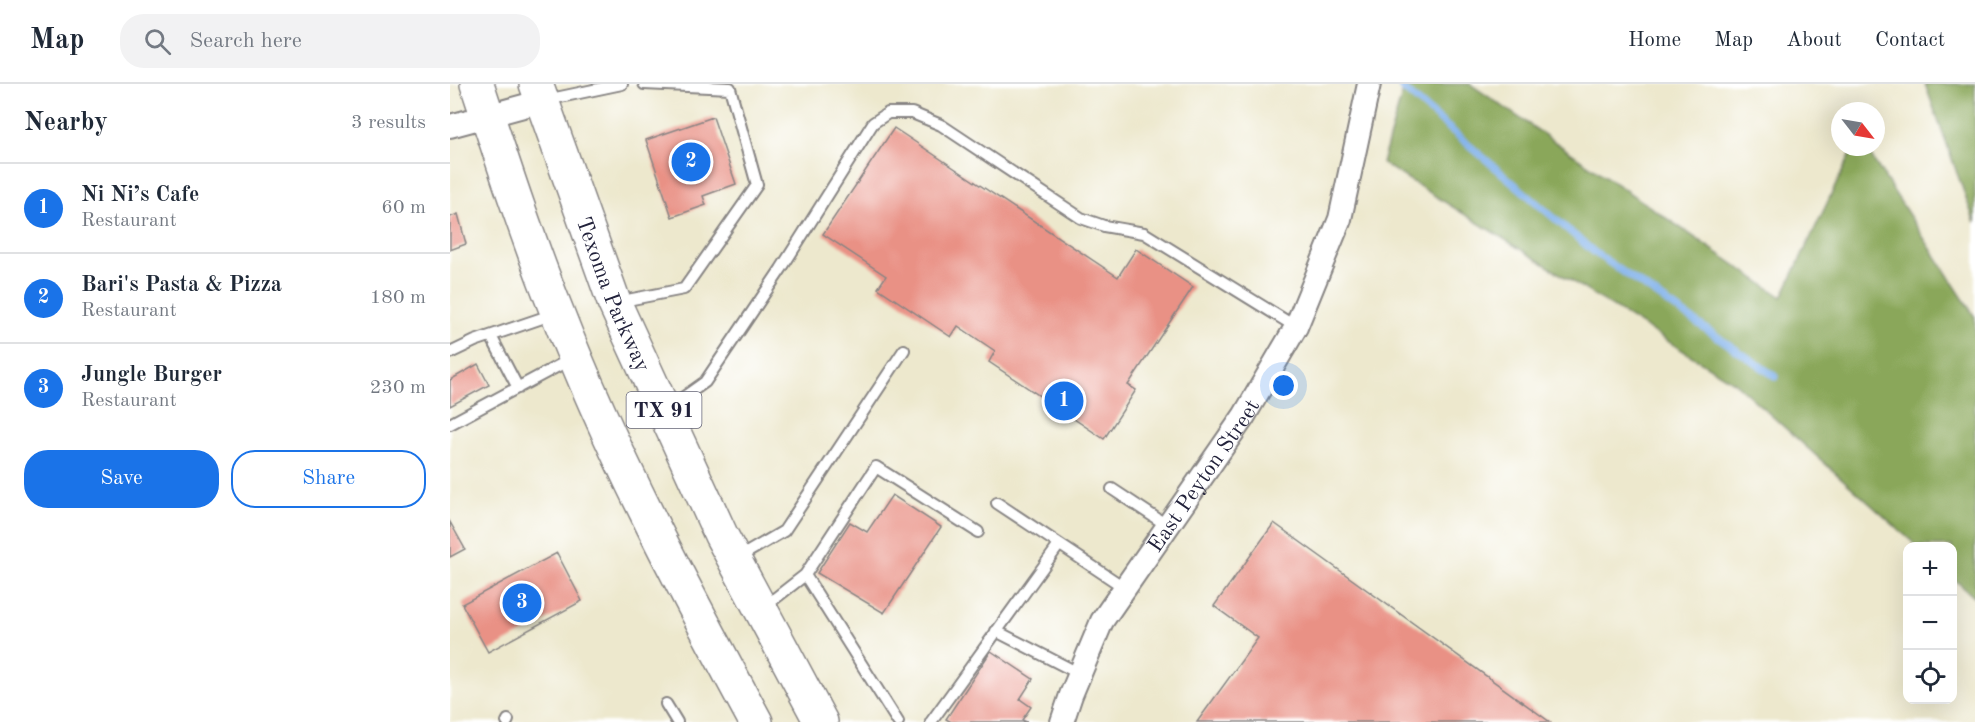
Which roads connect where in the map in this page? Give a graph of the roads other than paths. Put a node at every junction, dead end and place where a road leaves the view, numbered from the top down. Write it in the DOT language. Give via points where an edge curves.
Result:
graph roads {
  1 [pos="477,84"];
  2 [pos="622,84"];
  3 [pos="644,84"];
  4 [pos="1369,84"];
  5 [pos="539,92"];
  6 [pos="487,115"];
  7 [pos="450,126"];
  8 [pos="614,302"];
  9 [pos="557,312"];
  10 [pos="1296,327"];
  11 [pos="491,336"];
  12 [pos="904,350"];
  13 [pos="450,353"];
  14 [pos="576,357"];
  15 [pos="518,387"];
  16 [pos="664,411"];
  17 [pos="450,424"];
  18 [pos="1112,489"];
  19 [pos="997,503"];
  20 [pos="1168,526"];
  21 [pos="978,532"];
  22 [pos="1059,544"];
  23 [pos="734,560"];
  24 [pos="805,575"];
  25 [pos="1125,588"];
  26 [pos="760,609"];
  27 [pos="996,631"];
  28 [pos="1080,674"];
  29 [pos="666,704"];
  30 [pos="677,722"];
  31 [pos="756,722"];
  32 [pos="821,722"];
  33 [pos="898,722"];
  34 [pos="932,722"];
  35 [pos="1062,722"];
  1 -- 6 [label="main road, TX 91"];
  2 -- 5 [label="lane"];
  3 -- 8 [label="lane" via="730,88 758,185 684,289"];
  4 -- 10 [label="street, East Peyton Street" via="1340,219"];
  5 -- 6 [label="street"];
  5 -- 8 [label="main road, Texoma Parkway / TX 91"];
  6 -- 7 [label="street"];
  6 -- 9 [label="main road, TX 91"];
  8 -- 16 [label="main road, Texoma Parkway / TX 91"];
  9 -- 11 [label="lane"];
  9 -- 14 [label="main road, TX 91"];
  10 -- 16 [label="lane" via="1144,233 1081,218 942,125 912,113 888,114 873,123 705,382"];
  10 -- 20 [label="street, East Peyton Street" via="1244,417"];
  11 -- 13 [label="lane"];
  11 -- 15 [label="lane"];
  12 -- 23 [label="lane" via="784,531"];
  14 -- 15 [label="lane"];
  14 -- 31 [label="main road, TX 91" via="667,556"];
  15 -- 17 [label="lane"];
  16 -- 23 [label="main road, Texoma Parkway / TX 91"];
  18 -- 20 [label="lane"];
  19 -- 22 [label="lane"];
  20 -- 25 [label="street, East Peyton Street"];
  21 -- 24 [label="lane" via="876,467"];
  22 -- 25 [label="lane"];
  22 -- 27 [label="lane"];
  23 -- 26 [label="main road, Texoma Parkway / TX 91"];
  24 -- 26 [label="lane"];
  24 -- 33 [label="lane"];
  25 -- 28 [label="street, East Peyton Street" via="1102,621"];
  26 -- 32 [label="main road, Texoma Parkway / TX 91"];
  27 -- 28 [label="lane"];
  27 -- 34 [label="lane"];
  28 -- 35 [label="street, East Peyton Street"];
  29 -- 30 [label="lane"];
}
